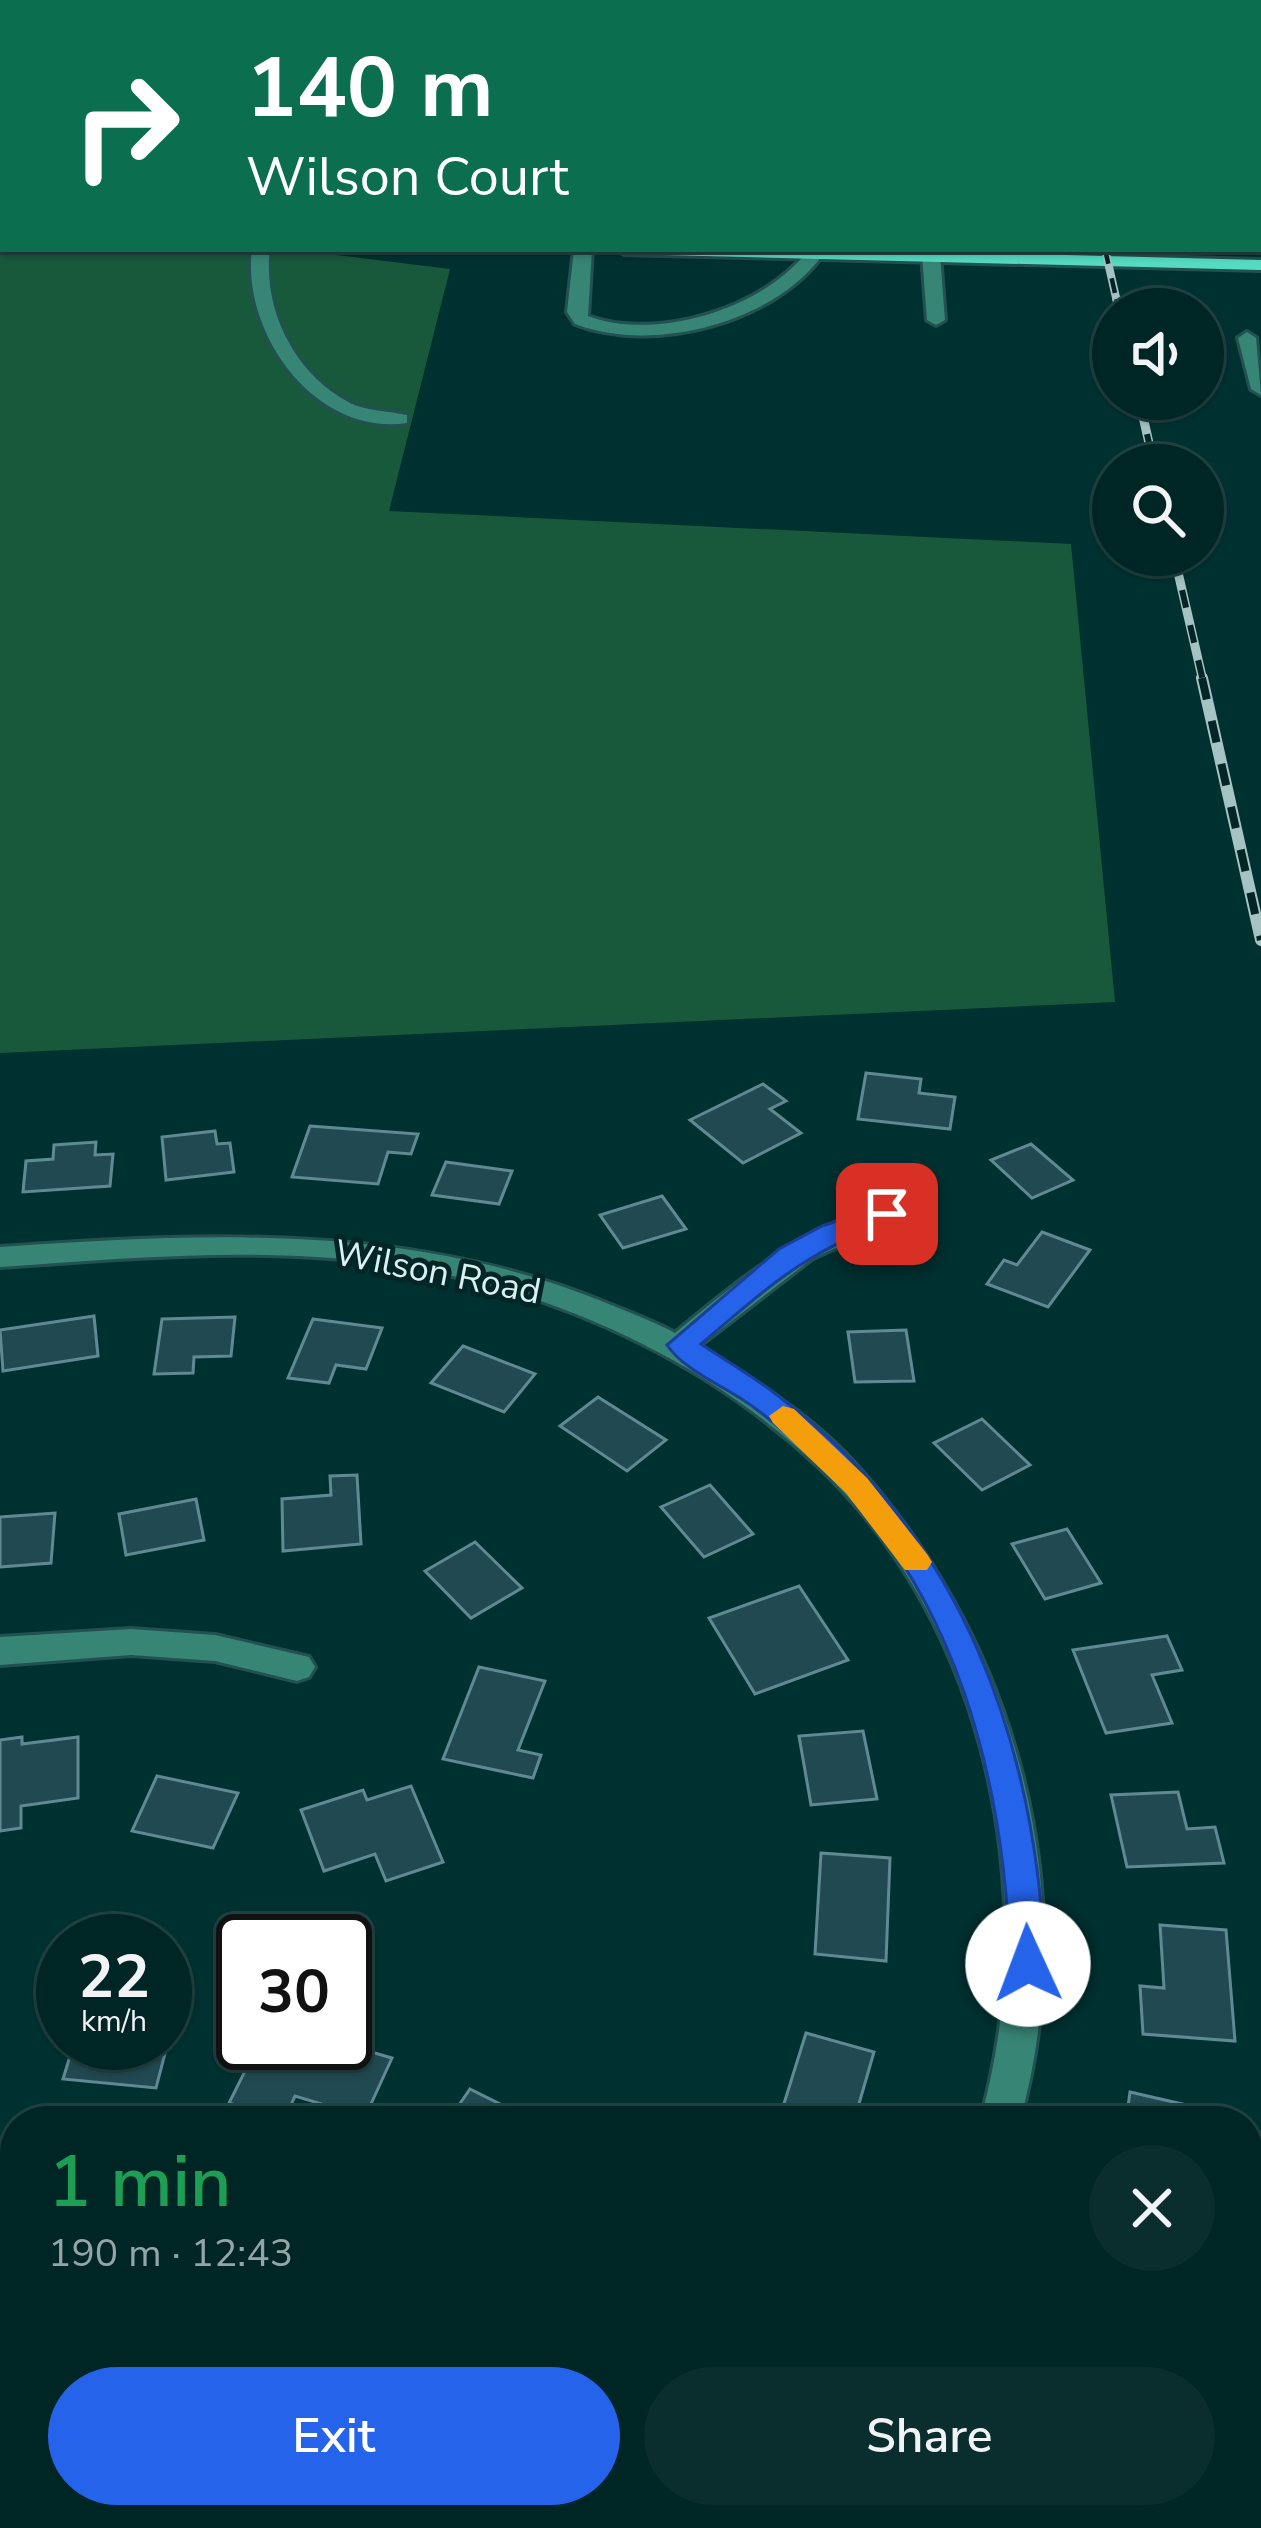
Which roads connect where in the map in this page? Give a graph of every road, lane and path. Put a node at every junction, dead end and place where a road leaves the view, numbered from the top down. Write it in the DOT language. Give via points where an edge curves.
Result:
graph roads {
  1 [pos="261,252"];
  2 [pos="583,252"];
  3 [pos="767,252"];
  4 [pos="815,253"];
  5 [pos="932,255"];
  6 [pos="1261,265"];
  7 [pos="936,320"];
  8 [pos="1247,338"];
  9 [pos="1260,383"];
  10 [pos="400,419"];
  11 [pos="887,1214"];
  12 [pos="0,1257"];
  13 [pos="681,1345"];
  14 [pos="0,1651"];
  15 [pos="297,1667"];
  16 [pos="1004,2106"];
  1 -- 10 [label="street" via="256,290 310,381 346,408"];
  2 -- 4 [label="street" via="581,320 639,331 769,292 808,267"];
  3 -- 4 [label="main road"];
  4 -- 5 [label="main road"];
  5 -- 6 [label="main road"];
  5 -- 7 [label="street"];
  8 -- 9 [label="street"];
  11 -- 13 [label="street" via="789,1256"];
  12 -- 13 [label="street, Wilson Road" via="322,1247 524,1283"];
  13 -- 16 [label="street, Wilson Road" via="833,1459 928,1579 964,1649 990,1718 1024,1876 1028,1964"];
  14 -- 15 [label="street" via="131,1642 215,1648"];
}
